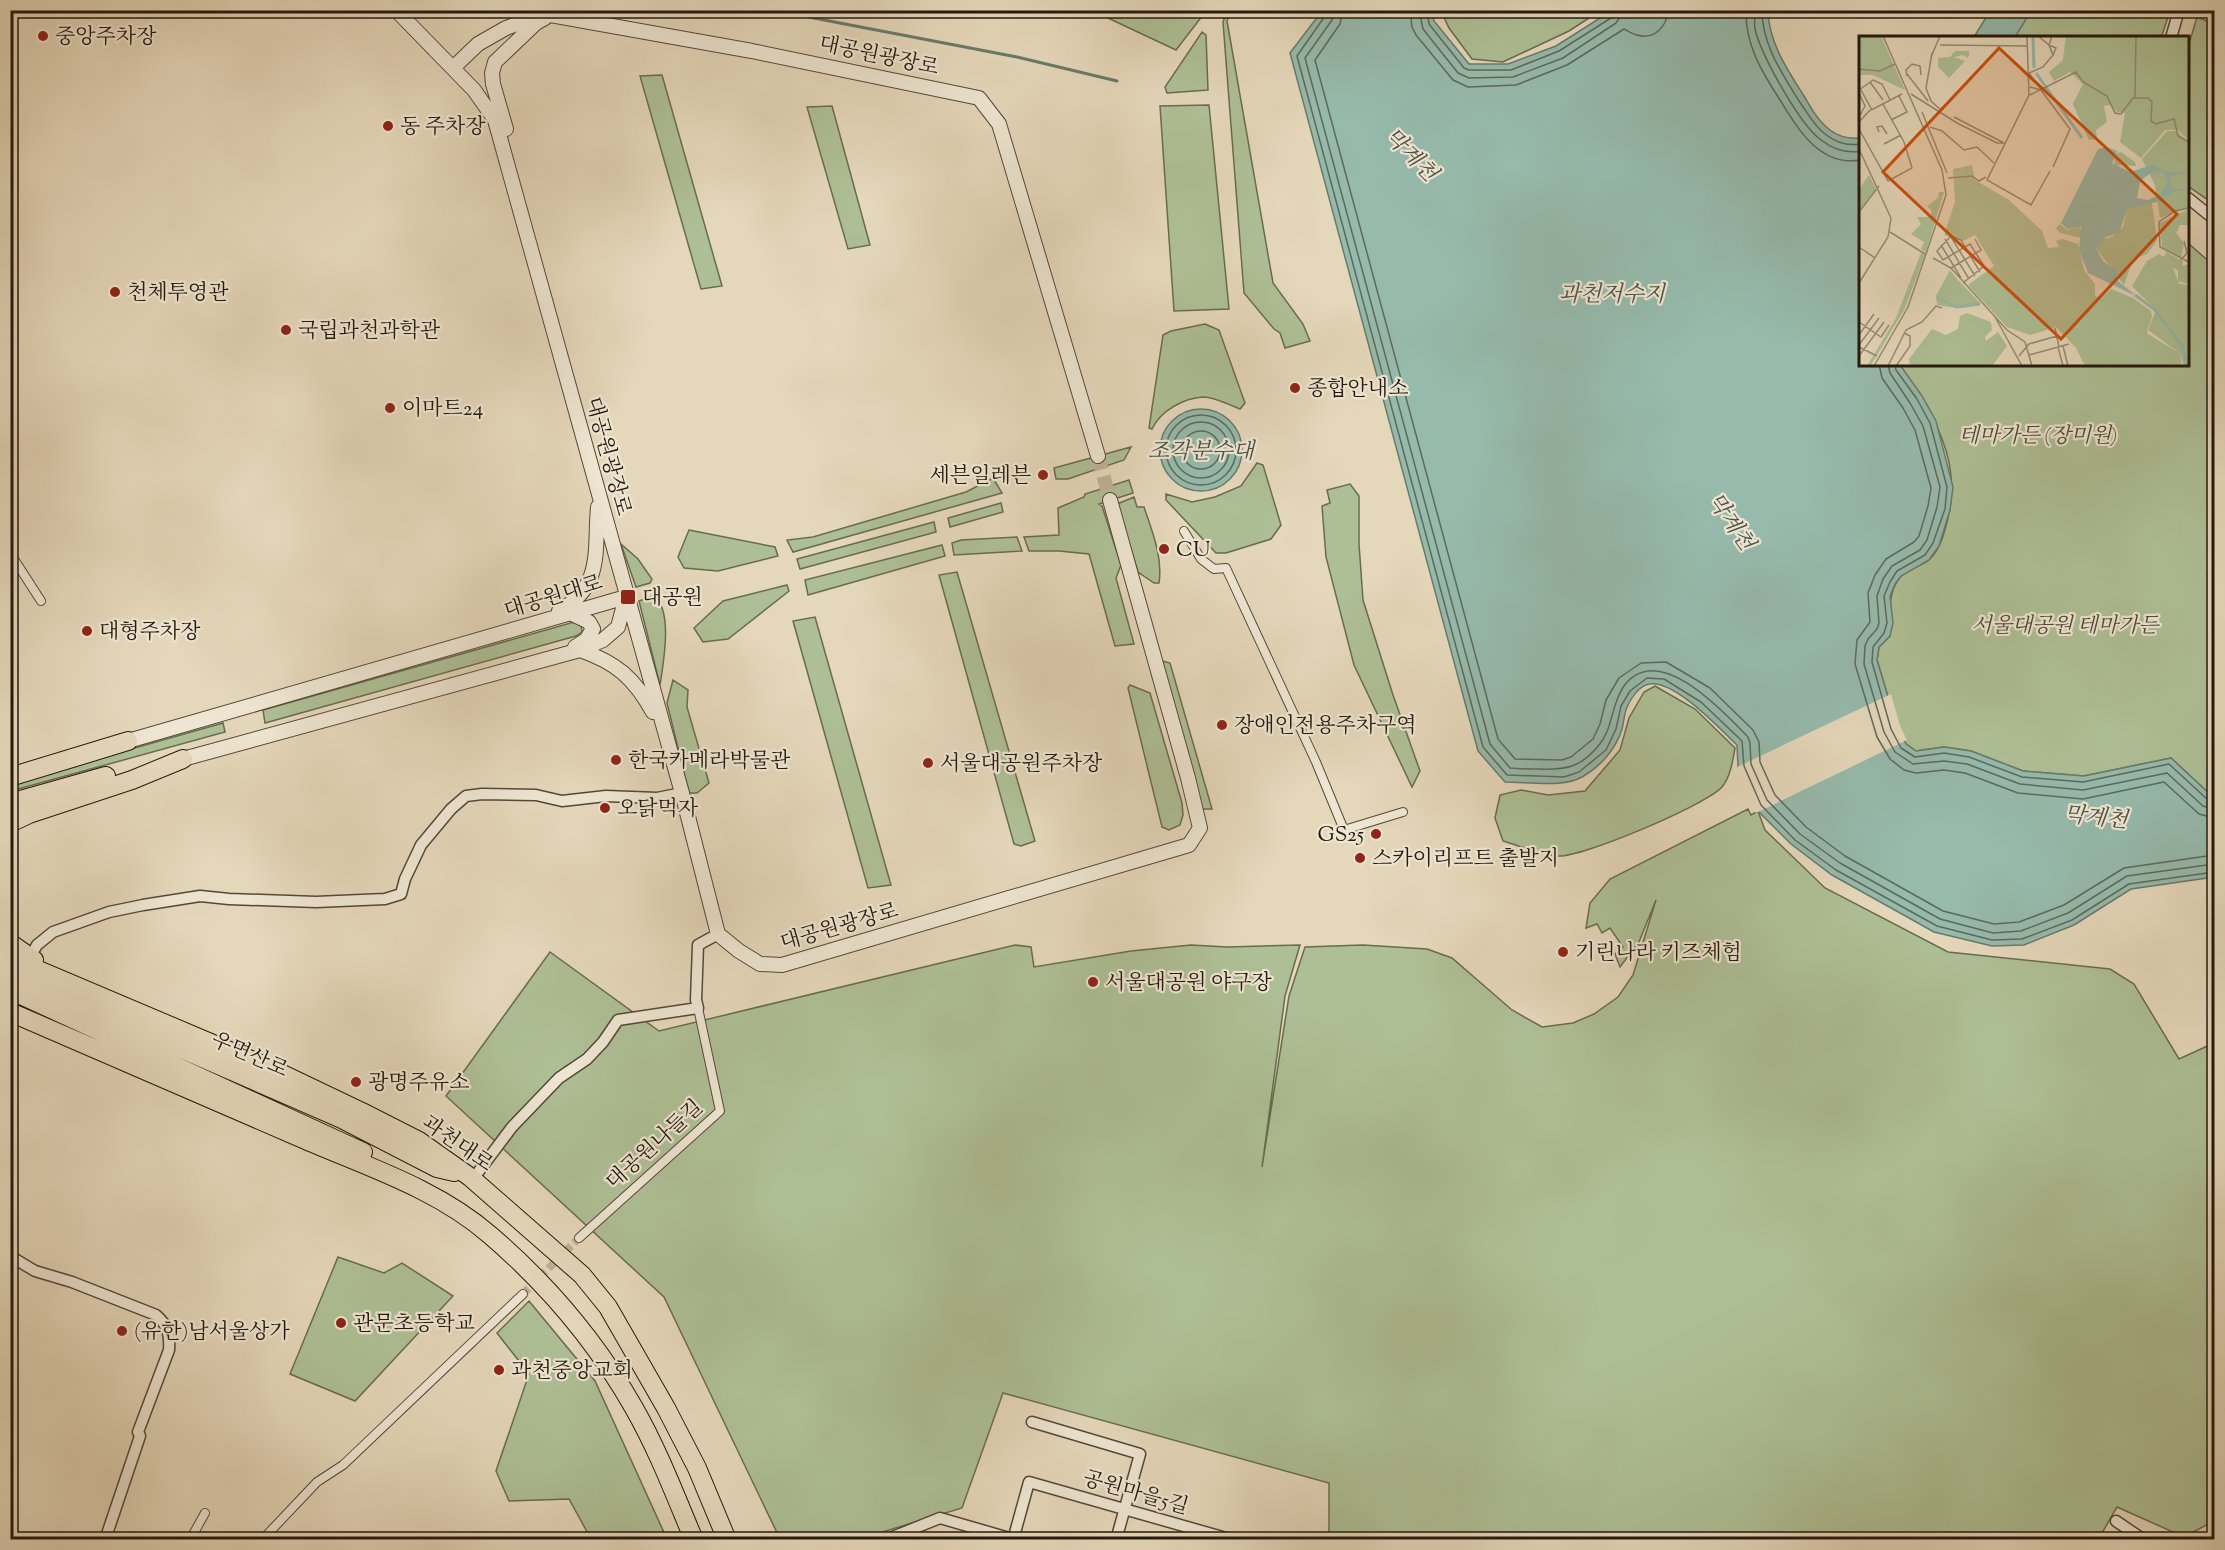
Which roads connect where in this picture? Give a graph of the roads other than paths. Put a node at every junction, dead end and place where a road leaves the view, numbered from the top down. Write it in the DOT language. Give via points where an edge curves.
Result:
graph roads {
  1 [pos="396,10"];
  2 [pos="2179,10"];
  3 [pos="544,12"];
  4 [pos="2172,36"];
  5 [pos="454,68"];
  6 [pos="507,163"];
  7 [pos="2189,200"];
  8 [pos="2214,219"];
  9 [pos="1098,456"];
  10 [pos="598,499"];
  11 [pos="1110,500"];
  12 [pos="1184,531"];
  13 [pos="12,556"];
  14 [pos="626,597"];
  15 [pos="41,601"];
  16 [pos="567,612"];
  17 [pos="534,625"];
  18 [pos="580,650"];
  19 [pos="561,656"];
  20 [pos="664,733"];
  21 [pos="128,741"];
  22 [pos="183,759"];
  23 [pos="15,775"];
  24 [pos="682,793"];
  25 [pos="10,803"];
  26 [pos="1403,812"];
  27 [pos="10,823"];
  28 [pos="718,934"];
  29 [pos="10,944"];
  30 [pos="30,957"];
  31 [pos="10,958"];
  32 [pos="10,975"];
  33 [pos="51,975"];
  34 [pos="10,990"];
  35 [pos="698,1008"];
  36 [pos="10,1012"];
  37 [pos="472,1178"];
  38 [pos="451,1206"];
  39 [pos="579,1238"];
  40 [pos="10,1256"];
  41 [pos="523,1294"];
  42 [pos="1032,1422"];
  43 [pos="1125,1509"];
  44 [pos="205,1513"];
  45 [pos="2116,1521"];
  46 [pos="105,1539"];
  47 [pos="190,1539"];
  48 [pos="262,1539"];
  49 [pos="694,1539"];
  50 [pos="727,1539"];
  51 [pos="885,1539"];
  52 [pos="1014,1539"];
  53 [pos="1116,1539"];
  54 [pos="1233,1539"];
  55 [pos="2144,1539"];
  1 -- 5 [label="street"];
  2 -- 4 [label="street"];
  3 -- 5 [label="street, 대공원광장로" via="478,44"];
  3 -- 6 [label="street" via="495,62 492,73 511,145"];
  3 -- 9 [label="street, 대공원광장로" via="979,98 999,124"];
  5 -- 6 [label="street, 대공원광장로" via="495,120"];
  6 -- 10 [label="street, 대공원광장로"];
  7 -- 8 [label="street"];
  10 -- 14 [label="street, 대공원광장로"];
  10 -- 17 [label="street" via="595,567 586,589 566,607"];
  11 -- 28 [label="street, 대공원광장로" via="1200,828 1189,845 782,965 760,964"];
  12 -- 26 [label="street" via="1201,559 1214,569 1226,568 1344,830"];
  13 -- 15 [label="street"];
  14 -- 16 [label="street, 대공원대로"];
  14 -- 18 [label="street, 대공원대로" via="618,627 603,640"];
  14 -- 20 [label="street, 대공원광장로"];
  16 -- 17 [label="street, 대공원대로"];
  16 -- 19 [label="street" via="589,622 593,629 586,640"];
  17 -- 21 [label="street, 대공원대로"];
  18 -- 19 [label="street, 대공원대로"];
  18 -- 20 [label="street" via="623,672 639,688"];
  19 -- 22 [label="street, 대공원대로"];
  20 -- 24 [label="street, 대공원광장로"];
  21 -- 23 [label="highway"];
  22 -- 25 [label="highway" via="163,759"];
  22 -- 27 [label="highway"];
  24 -- 28 [label="street, 대공원광장로"];
  24 -- 30 [label="street" via="657,798 606,796 562,801 536,795 466,796 421,845 401,894 385,899 316,902 200,896 142,905 108,912 53,932"];
  28 -- 35 [label="street, 대공원나들길" via="698,945"];
  29 -- 30 [label="highway"];
  30 -- 33 [label="highway"];
  31 -- 33 [label="highway, 과천대로"];
  32 -- 37 [label="highway, 우면산로" via="342,1119 437,1168"];
  33 -- 37 [label="highway, 과천대로" via="272,1069 362,1112 419,1141"];
  34 -- 38 [label="highway, 우면산로" via="426,1182"];
  35 -- 37 [label="street" via="618,1020 587,1059 559,1078 512,1127"];
  35 -- 39 [label="street, 대공원나들길" via="720,1111"];
  36 -- 38 [label="highway" via="382,1171"];
  37 -- 50 [label="highway, 과천대로" via="582,1275 608,1307 697,1468"];
  38 -- 49 [label="highway" via="489,1234 587,1337 634,1407"];
  40 -- 46 [label="street" via="34,1271 147,1311 164,1322 168,1330 169,1350 138,1431 140,1436"];
  41 -- 48 [label="street" via="343,1465 317,1482"];
  42 -- 43 [label="street" via="1140,1454"];
  43 -- 52 [label="street, 공원마을5길" via="1029,1482"];
  43 -- 53 [label="street"];
  43 -- 54 [label="street, 공원마을5길"];
  44 -- 47 [label="street"];
  45 -- 55 [label="street"];
  51 -- 52 [label="street" via="940,1518"];
}
